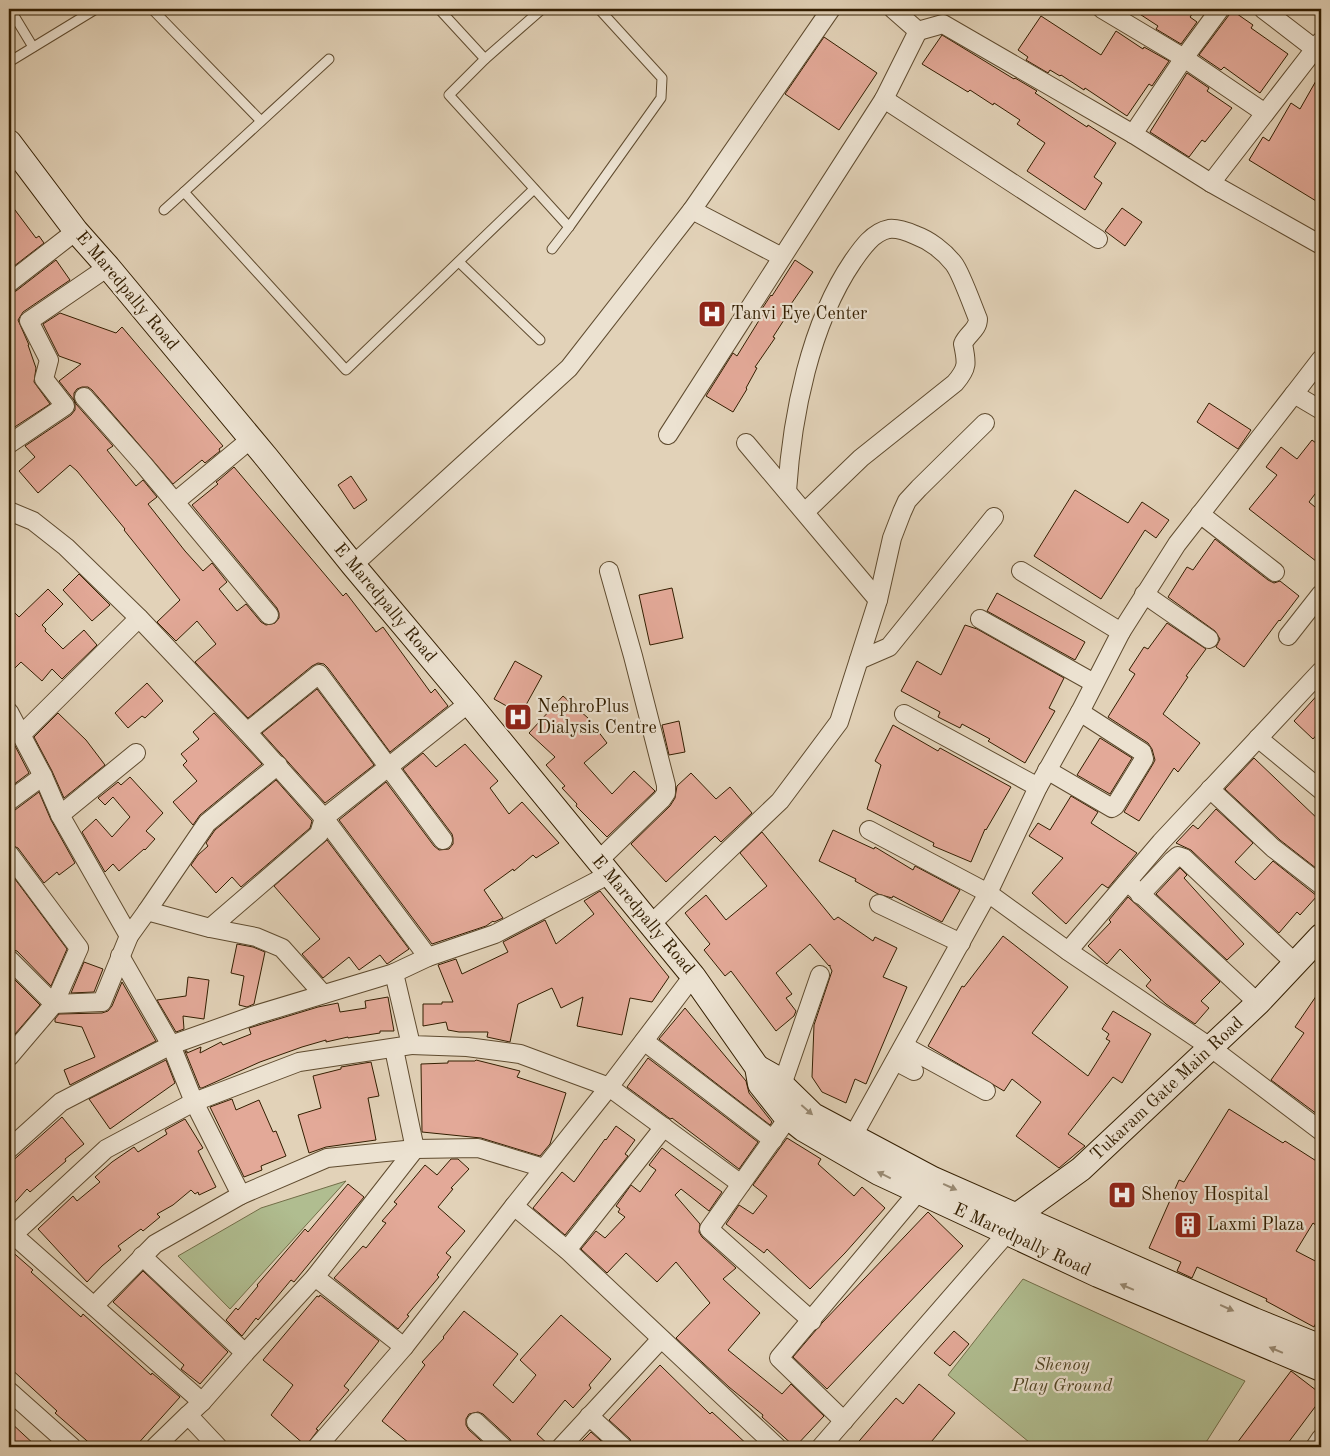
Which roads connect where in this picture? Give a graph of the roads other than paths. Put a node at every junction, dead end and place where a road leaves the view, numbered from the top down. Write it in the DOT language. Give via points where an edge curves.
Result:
graph roads {
  1 [pos="10,9"];
  2 [pos="96,9"];
  3 [pos="152,9"];
  4 [pos="439,9"];
  5 [pos="542,9"];
  6 [pos="599,9"];
  7 [pos="831,9"];
  8 [pos="892,9"];
  9 [pos="1102,9"];
  10 [pos="1220,9"];
  11 [pos="1264,9"];
  12 [pos="918,31"];
  13 [pos="1318,45"];
  14 [pos="33,47"];
  15 [pos="1184,58"];
  16 [pos="329,59"];
  17 [pos="485,59"];
  18 [pos="9,62"];
  19 [pos="884,99"];
  20 [pos="1266,112"];
  21 [pos="261,121"];
  22 [pos="1133,134"];
  23 [pos="9,142"];
  24 [pos="1211,183"];
  25 [pos="534,189"];
  26 [pos="184,192"];
  27 [pos="164,210"];
  28 [pos="692,210"];
  29 [pos="569,227"];
  30 [pos="76,231"];
  31 [pos="1098,239"];
  32 [pos="1321,245"];
  33 [pos="552,249"];
  34 [pos="782,257"];
  35 [pos="459,262"];
  36 [pos="108,267"];
  37 [pos="9,283"];
  38 [pos="540,340"];
  39 [pos="1321,359"];
  40 [pos="1294,394"];
  41 [pos="84,397"];
  42 [pos="1321,410"];
  43 [pos="985,423"];
  44 [pos="668,435"];
  45 [pos="250,439"];
  46 [pos="746,443"];
  47 [pos="9,444"];
  48 [pos="787,491"];
  49 [pos="175,502"];
  50 [pos="9,511"];
  51 [pos="805,512"];
  52 [pos="1200,514"];
  53 [pos="994,517"];
  54 [pos="353,565"];
  55 [pos="609,571"];
  56 [pos="1021,571"];
  57 [pos="1275,572"];
  58 [pos="1144,594"];
  59 [pos="1321,594"];
  60 [pos="878,600"];
  61 [pos="269,615"];
  62 [pos="139,618"];
  63 [pos="980,619"];
  64 [pos="1121,632"];
  65 [pos="1288,636"];
  66 [pos="1209,640"];
  67 [pos="859,660"];
  68 [pos="1321,671"];
  69 [pos="1094,683"];
  70 [pos="469,703"];
  71 [pos="9,712"];
  72 [pos="1080,712"];
  73 [pos="904,714"];
  74 [pos="248,732"];
  75 [pos="21,735"];
  76 [pos="1258,738"];
  77 [pos="136,753"];
  78 [pos="278,765"];
  79 [pos="387,766"];
  80 [pos="1047,770"];
  81 [pos="43,776"];
  82 [pos="1038,787"];
  83 [pos="1210,789"];
  84 [pos="1321,790"];
  85 [pos="9,801"];
  86 [pos="60,815"];
  87 [pos="324,818"];
  88 [pos="869,830"];
  89 [pos="443,840"];
  90 [pos="9,854"];
  91 [pos="604,868"];
  92 [pos="1127,882"];
  93 [pos="1321,886"];
  94 [pos="988,893"];
  95 [pos="1140,895"];
  96 [pos="879,904"];
  97 [pos="147,911"];
  98 [pos="651,924"];
  99 [pos="210,928"];
  100 [pos="129,936"];
  101 [pos="1321,936"];
  102 [pos="961,943"];
  103 [pos="1068,951"];
  104 [pos="120,956"];
  105 [pos="428,957"];
  106 [pos="9,958"];
  107 [pos="1296,964"];
  108 [pos="394,973"];
  109 [pos="820,975"];
  110 [pos="693,976"];
  111 [pos="323,994"];
  112 [pos="1258,1003"];
  113 [pos="54,1004"];
  114 [pos="644,1041"];
  115 [pos="171,1045"];
  116 [pos="402,1047"];
  117 [pos="1210,1047"];
  118 [pos="9,1057"];
  119 [pos="907,1060"];
  120 [pos="757,1067"];
  121 [pos="782,1085"];
  122 [pos="609,1087"];
  123 [pos="986,1091"];
  124 [pos="194,1102"];
  125 [pos="788,1118"];
  126 [pos="664,1127"];
  127 [pos="1321,1131"];
  128 [pos="854,1136"];
  129 [pos="773,1140"];
  130 [pos="9,1149"];
  131 [pos="415,1149"];
  132 [pos="544,1168"];
  133 [pos="741,1184"];
  134 [pos="918,1192"];
  135 [pos="241,1194"];
  136 [pos="514,1206"];
  137 [pos="1012,1225"];
  138 [pos="11,1233"];
  139 [pos="567,1250"];
  140 [pos="142,1256"];
  141 [pos="315,1277"];
  142 [pos="1192,1304"];
  143 [pos="94,1306"];
  144 [pos="812,1321"];
  145 [pos="661,1339"];
  146 [pos="404,1347"];
  147 [pos="1321,1347"];
  148 [pos="244,1353"];
  149 [pos="1321,1369"];
  150 [pos="10,1394"];
  151 [pos="202,1402"];
  152 [pos="188,1415"];
  153 [pos="589,1416"];
  154 [pos="844,1421"];
  155 [pos="476,1422"];
  156 [pos="1321,1438"];
  157 [pos="324,1445"];
  158 [pos="72,1447"];
  159 [pos="155,1447"];
  160 [pos="218,1447"];
  161 [pos="503,1447"];
  162 [pos="561,1447"];
  163 [pos="623,1447"];
  164 [pos="776,1447"];
  165 [pos="821,1447"];
  166 [pos="1315,1447"];
  1 -- 14 [label="lane"];
  2 -- 14 [label="lane"];
  3 -- 21 [label="lane"];
  4 -- 17 [label="lane"];
  5 -- 17 [label="lane"];
  6 -- 29 [label="lane" via="662,78 661,98"];
  7 -- 28 [label="street"];
  8 -- 12 [label="street"];
  9 -- 15 [label="street"];
  10 -- 15 [label="street"];
  11 -- 13 [label="street"];
  12 -- 19 [label="street"];
  12 -- 22 [label="street" via="943,24"];
  13 -- 20 [label="street"];
  14 -- 18 [label="lane"];
  15 -- 20 [label="street"];
  15 -- 22 [label="street"];
  16 -- 21 [label="lane"];
  17 -- 25 [label="lane" via="449,95"];
  19 -- 31 [label="street"];
  19 -- 34 [label="street"];
  20 -- 24 [label="street"];
  21 -- 26 [label="lane"];
  22 -- 24 [label="street"];
  23 -- 30 [label="main road, E Maredpally Road"];
  24 -- 32 [label="street"];
  25 -- 29 [label="lane"];
  25 -- 35 [label="lane"];
  26 -- 27 [label="lane"];
  26 -- 35 [label="lane" via="346,370"];
  28 -- 34 [label="street"];
  28 -- 54 [label="street" via="569,368"];
  29 -- 33 [label="lane"];
  30 -- 36 [label="main road, E Maredpally Road"];
  30 -- 37 [label="street"];
  34 -- 44 [label="street"];
  35 -- 38 [label="lane"];
  36 -- 45 [label="main road, E Maredpally Road"];
  36 -- 47 [label="street" via="29,321 49,360 44,379 65,406"];
  39 -- 40 [label="street"];
  40 -- 42 [label="street"];
  40 -- 52 [label="street"];
  41 -- 49 [label="street"];
  43 -- 60 [label="street" via="908,501 892,538"];
  45 -- 49 [label="street"];
  45 -- 54 [label="main road, E Maredpally Road"];
  46 -- 48 [label="street"];
  48 -- 51 [label="street"];
  48 -- 51 [label="street" via="790,450 811,352 826,308 840,280 863,246 877,234 890,229 907,231 928,240 954,264 978,319 977,327 963,344 966,368 955,383 861,458"];
  49 -- 61 [label="street"];
  50 -- 62 [label="street" via="33,521 66,546"];
  51 -- 60 [label="street"];
  52 -- 57 [label="street"];
  52 -- 58 [label="street"];
  53 -- 67 [label="street" via="889,647"];
  54 -- 70 [label="main road, E Maredpally Road"];
  55 -- 91 [label="street" via="666,793"];
  56 -- 64 [label="street"];
  58 -- 64 [label="street"];
  58 -- 66 [label="street"];
  59 -- 65 [label="street"];
  60 -- 67 [label="street"];
  62 -- 74 [label="street"];
  62 -- 75 [label="street"];
  63 -- 69 [label="street"];
  64 -- 69 [label="street"];
  67 -- 98 [label="street" via="839,722 780,801"];
  68 -- 76 [label="street"];
  69 -- 72 [label="street"];
  70 -- 79 [label="street"];
  70 -- 91 [label="main road, E Maredpally Road"];
  71 -- 75 [label="street"];
  72 -- 80 [label="street"];
  72 -- 80 [label="street" via="1142,752 1144,760 1112,808"];
  73 -- 82 [label="street"];
  74 -- 78 [label="street"];
  74 -- 79 [label="street" via="319,674"];
  75 -- 81 [label="street"];
  76 -- 83 [label="street"];
  76 -- 84 [label="street"];
  77 -- 86 [label="street"];
  78 -- 87 [label="street"];
  78 -- 97 [label="street" via="207,823"];
  79 -- 87 [label="street"];
  79 -- 89 [label="street"];
  80 -- 82 [label="street"];
  81 -- 85 [label="street"];
  81 -- 86 [label="street"];
  82 -- 94 [label="street"];
  83 -- 92 [label="street"];
  83 -- 93 [label="street" via="1273,848"];
  86 -- 100 [label="street"];
  87 -- 99 [label="street" via="319,834"];
  87 -- 105 [label="street"];
  88 -- 94 [label="street"];
  90 -- 113 [label="street" via="79,948"];
  91 -- 98 [label="main road, E Maredpally Road"];
  91 -- 105 [label="street" via="495,934"];
  92 -- 95 [label="street"];
  92 -- 103 [label="street"];
  94 -- 102 [label="street"];
  94 -- 103 [label="street"];
  95 -- 107 [label="street" via="1172,861 1178,856 1184,858"];
  95 -- 112 [label="street"];
  96 -- 102 [label="street"];
  97 -- 99 [label="street"];
  97 -- 100 [label="street"];
  98 -- 110 [label="main road, E Maredpally Road"];
  99 -- 111 [label="street" via="256,937 282,948"];
  100 -- 104 [label="street"];
  101 -- 107 [label="main road, Tukaram Gate Main Road"];
  102 -- 119 [label="street"];
  103 -- 117 [label="street"];
  104 -- 113 [label="street" via="102,1002"];
  104 -- 115 [label="street"];
  105 -- 108 [label="street"];
  106 -- 113 [label="street"];
  107 -- 112 [label="main road, Tukaram Gate Main Road"];
  108 -- 111 [label="street"];
  108 -- 116 [label="street"];
  109 -- 121 [label="street"];
  110 -- 114 [label="street"];
  110 -- 120 [label="main road, E Maredpally Road"];
  111 -- 115 [label="street"];
  112 -- 117 [label="main road, Tukaram Gate Main Road"];
  113 -- 118 [label="street"];
  114 -- 122 [label="street"];
  114 -- 129 [label="street"];
  115 -- 124 [label="street"];
  115 -- 130 [label="street" via="61,1102"];
  116 -- 122 [label="street" via="467,1047 520,1054"];
  116 -- 124 [label="street" via="298,1062"];
  116 -- 131 [label="street"];
  117 -- 127 [label="street"];
  117 -- 137 [label="main road, Tukaram Gate Main Road" via="1081,1169"];
  119 -- 123 [label="street"];
  119 -- 128 [label="street"];
  120 -- 121 [label="main road, E Maredpally Road"];
  120 -- 125 [label="main road, E Maredpally Road" via="760,1084"];
  121 -- 128 [label="main road, E Maredpally Road, one-way" via="813,1115"];
  122 -- 126 [label="street"];
  122 -- 132 [label="street"];
  124 -- 135 [label="street"];
  124 -- 138 [label="street" via="106,1149"];
  125 -- 129 [label="street"];
  134 -- 125 [label="main road, E Maredpally Road, one-way" via="879,1173"];
  126 -- 133 [label="street"];
  126 -- 139 [label="street"];
  128 -- 137 [label="main road, E Maredpally Road, one-way"];
  129 -- 133 [label="street"];
  131 -- 132 [label="street" via="478,1148"];
  131 -- 135 [label="street" via="327,1158"];
  131 -- 141 [label="street"];
  132 -- 136 [label="street"];
  133 -- 144 [label="street" via="709,1229"];
  134 -- 137 [label="main road, E Maredpally Road"];
  134 -- 144 [label="street"];
  135 -- 140 [label="street" via="155,1244"];
  136 -- 139 [label="street"];
  136 -- 146 [label="street"];
  137 -- 142 [label="main road, E Maredpally Road"];
  137 -- 154 [label="street"];
  138 -- 143 [label="street"];
  139 -- 145 [label="street"];
  140 -- 143 [label="street"];
  140 -- 148 [label="street"];
  141 -- 146 [label="street"];
  141 -- 148 [label="street"];
  142 -- 147 [label="main road, E Maredpally Road, one-way"];
  149 -- 142 [label="main road, E Maredpally Road, one-way"];
  143 -- 151 [label="street"];
  144 -- 154 [label="street" via="780,1358"];
  145 -- 153 [label="street"];
  145 -- 164 [label="street"];
  146 -- 157 [label="street"];
  148 -- 151 [label="street"];
  150 -- 158 [label="street"];
  151 -- 152 [label="street"];
  152 -- 159 [label="street"];
  152 -- 160 [label="street"];
  153 -- 162 [label="street"];
  153 -- 163 [label="street"];
  154 -- 165 [label="street"];
  155 -- 161 [label="street"];
  156 -- 166 [label="street"];
}
